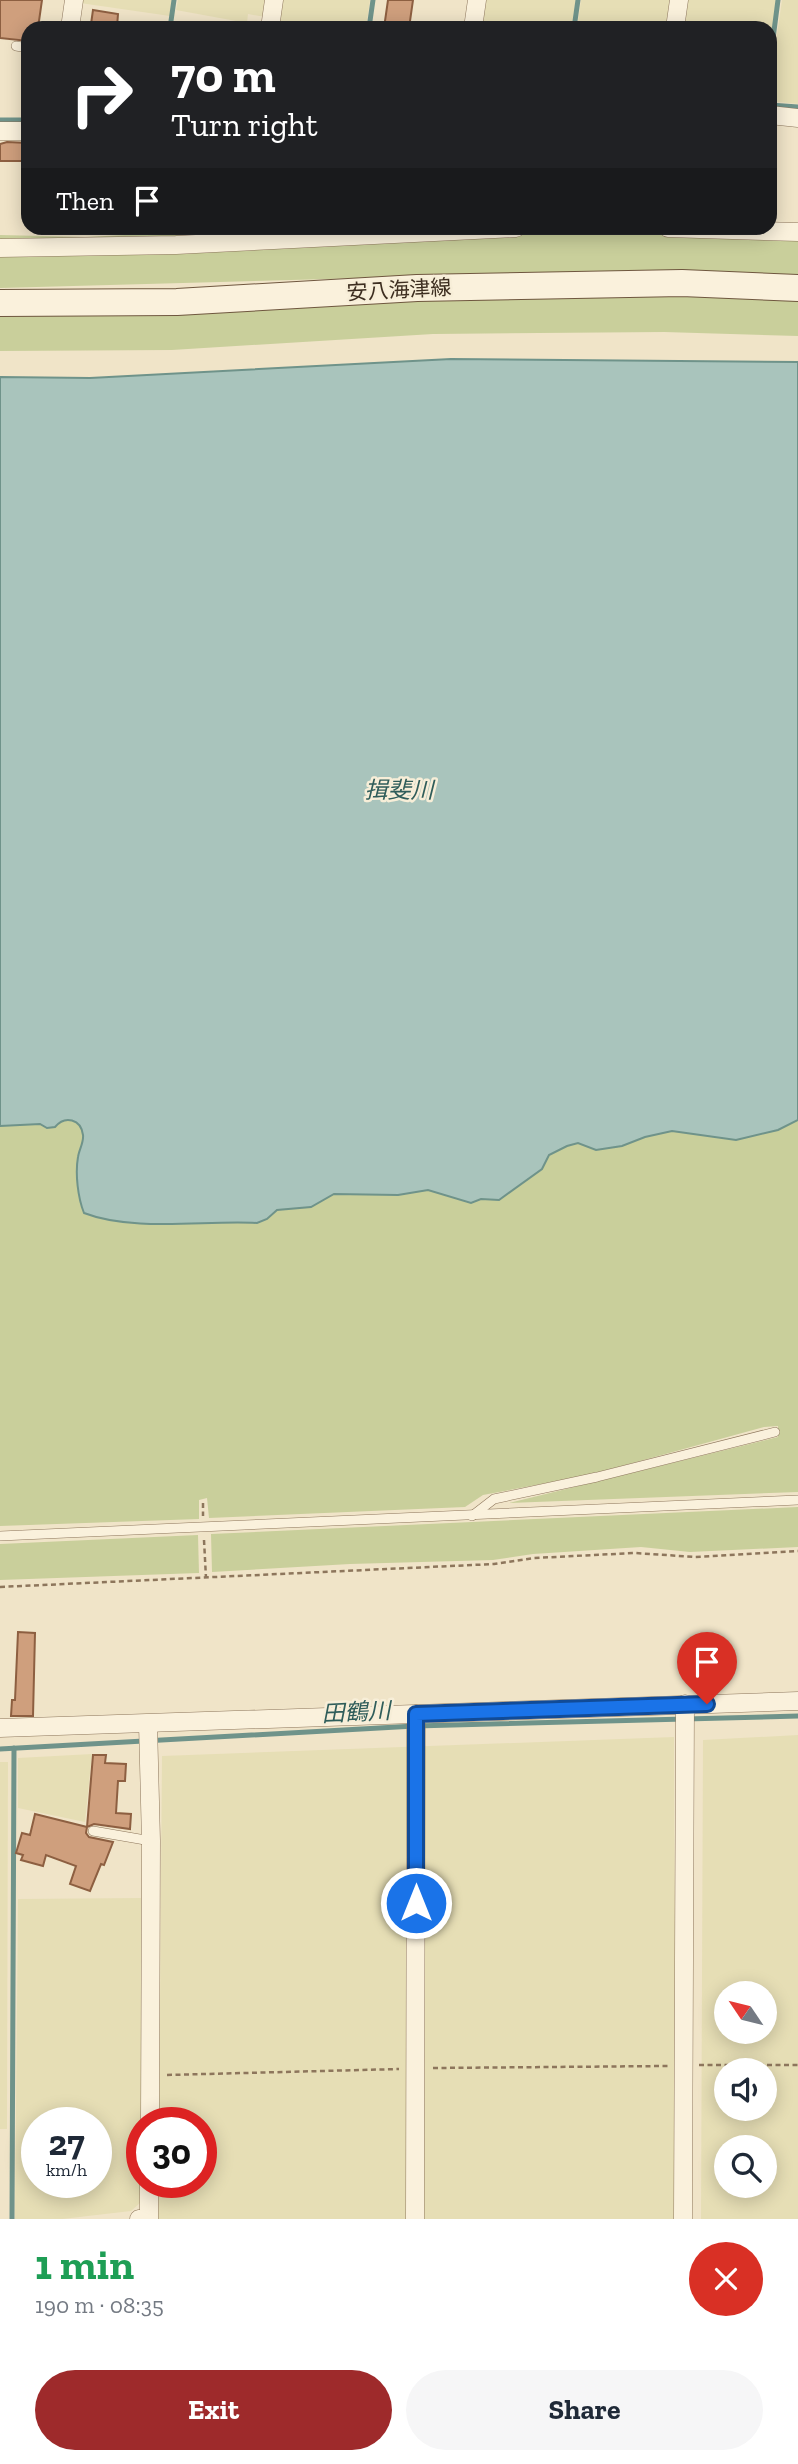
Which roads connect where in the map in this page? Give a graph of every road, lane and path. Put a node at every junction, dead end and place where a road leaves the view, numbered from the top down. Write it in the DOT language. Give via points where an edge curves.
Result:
graph roads {
  1 [pos="74,0"];
  2 [pos="274,0"];
  3 [pos="477,0"];
  4 [pos="679,0"];
  5 [pos="71,21"];
  6 [pos="271,21"];
  7 [pos="474,21"];
  8 [pos="677,21"];
  9 [pos="16,46"];
  10 [pos="21,47"];
  11 [pos="777,116"];
  12 [pos="798,118"];
  13 [pos="0,131"];
  14 [pos="21,131"];
  15 [pos="777,231"];
  16 [pos="798,232"];
  17 [pos="376,235"];
  18 [pos="0,248"];
  19 [pos="798,288"];
  20 [pos="0,303"];
  21 [pos="775,1432"];
  22 [pos="798,1500"];
  23 [pos="472,1516"];
  24 [pos="0,1536"];
  25 [pos="798,1551"];
  26 [pos="0,1587"];
  27 [pos="798,1701"];
  28 [pos="685,1706"];
  29 [pos="416,1717"];
  30 [pos="148,1727"];
  31 [pos="0,1728"];
  32 [pos="93,1831"];
  33 [pos="151,1841"];
  34 [pos="798,2065"];
  35 [pos="684,2066"];
  36 [pos="416,2068"];
  37 [pos="150,2075"];
  38 [pos="150,2107"];
  39 [pos="148,2198"];
  40 [pos="146,2219"];
  41 [pos="415,2219"];
  42 [pos="683,2219"];
  1 -- 5 [label="street"];
  2 -- 6 [label="street"];
  3 -- 7 [label="street"];
  4 -- 8 [label="street"];
  9 -- 10 [label="lane"];
  11 -- 12 [label="street"];
  13 -- 14 [label="street"];
  15 -- 16 [label="street"];
  17 -- 18 [label="street"];
  19 -- 20 [label="main road, 安八海津線" via="668,283 417,288 177,302"];
  21 -- 23 [label="lane" via="494,1499"];
  22 -- 23 [label="lane"];
  23 -- 24 [label="lane"];
  25 -- 26 [label="path" via="695,1557 635,1553"];
  27 -- 28 [label="street"];
  28 -- 29 [label="street"];
  28 -- 35 [label="street"];
  29 -- 30 [label="street"];
  29 -- 36 [label="street"];
  30 -- 31 [label="street"];
  30 -- 33 [label="street"];
  32 -- 33 [label="lane"];
  33 -- 37 [label="street"];
  34 -- 35 [label="path"];
  35 -- 36 [label="path"];
  35 -- 42 [label="street"];
  36 -- 37 [label="path"];
  36 -- 41 [label="street"];
  37 -- 38 [label="street"];
  39 -- 40 [label="street"];
}
